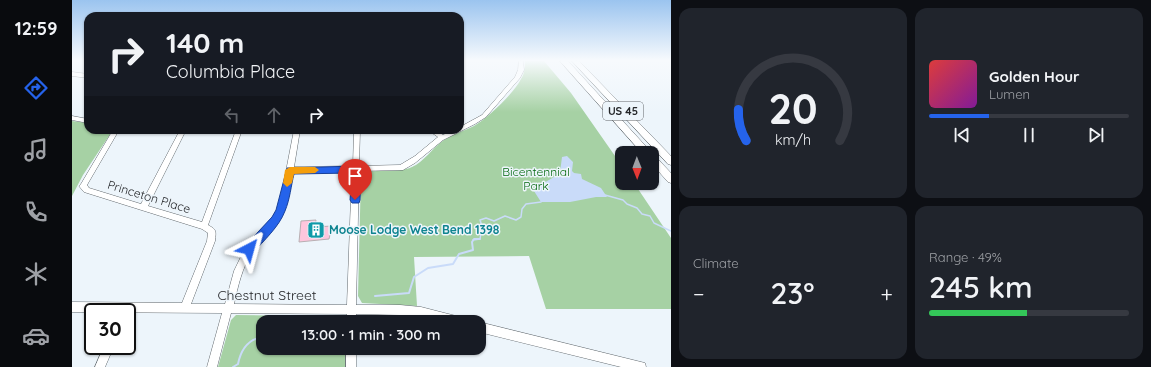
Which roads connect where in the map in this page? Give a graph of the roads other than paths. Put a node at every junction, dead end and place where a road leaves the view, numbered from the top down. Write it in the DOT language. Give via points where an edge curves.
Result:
graph roads {
  1 [pos="517,78"];
  2 [pos="580,78"];
  3 [pos="591,78"];
  4 [pos="72,118"];
  5 [pos="84,120"];
  6 [pos="464,128"];
  7 [pos="114,134"];
  8 [pos="181,134"];
  9 [pos="238,134"];
  10 [pos="296,134"];
  11 [pos="356,134"];
  12 [pos="436,134"];
  13 [pos="450,134"];
  14 [pos="442,138"];
  15 [pos="642,146"];
  16 [pos="671,162"];
  17 [pos="659,166"];
  18 [pos="290,170"];
  19 [pos="356,170"];
  20 [pos="671,179"];
  21 [pos="143,208"];
  22 [pos="204,226"];
  23 [pos="72,307"];
  24 [pos="84,308"];
  25 [pos="185,308"];
  26 [pos="136,310"];
  27 [pos="228,310"];
  28 [pos="351,310"];
  29 [pos="351,315"];
  30 [pos="433,315"];
  31 [pos="486,329"];
  32 [pos="105,355"];
  33 [pos="351,355"];
  34 [pos="100,367"];
  35 [pos="212,367"];
  36 [pos="351,367"];
  37 [pos="641,367"];
  1 -- 6 [label="street" via="484,116"];
  2 -- 15 [label="highway, US 45"];
  3 -- 16 [label="highway, US 45"];
  4 -- 5 [label="street"];
  7 -- 21 [label="street, Princeton Place" via="83,186 87,190"];
  8 -- 21 [label="street"];
  9 -- 22 [label="street"];
  10 -- 18 [label="street"];
  11 -- 19 [label="street"];
  12 -- 14 [label="street"];
  13 -- 14 [label="street"];
  14 -- 19 [label="street" via="421,157 406,166"];
  17 -- 20 [label="highway"];
  18 -- 19 [label="street"];
  18 -- 27 [label="street" via="280,210 275,220 249,249 238,271"];
  19 -- 28 [label="street"];
  21 -- 22 [label="street, Princeton Place"];
  22 -- 25 [label="street" via="212,231 211,240"];
  23 -- 24 [label="street, Chestnut Street"];
  25 -- 26 [label="street, Chestnut Street"];
  25 -- 27 [label="street, Chestnut Street"];
  27 -- 28 [label="street, Chestnut Street"];
  27 -- 35 [label="street"];
  28 -- 29 [label="street"];
  28 -- 30 [label="street, Chestnut Street" via="400,310"];
  31 -- 37 [label="street"];
  32 -- 34 [label="street"];
  33 -- 36 [label="street"];
}
